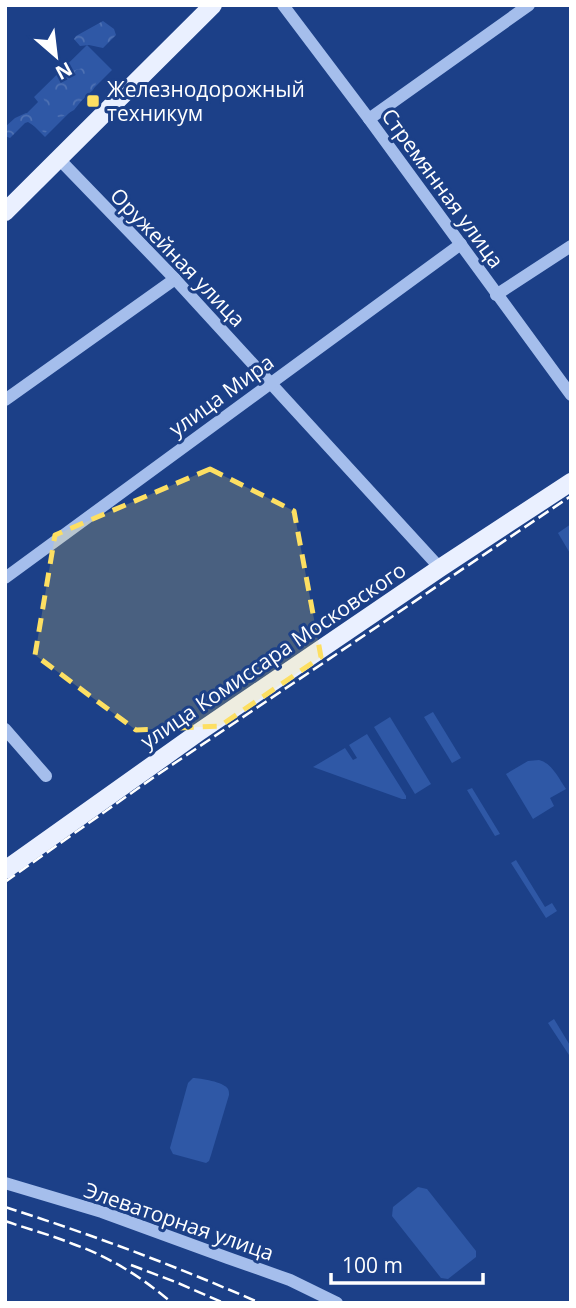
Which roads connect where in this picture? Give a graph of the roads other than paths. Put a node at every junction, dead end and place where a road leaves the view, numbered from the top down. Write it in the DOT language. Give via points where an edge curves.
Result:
graph roads {
  1 [pos="213,5"];
  2 [pos="283,5"];
  3 [pos="530,5"];
  4 [pos="369,119"];
  5 [pos="59,159"];
  6 [pos="5,212"];
  7 [pos="461,244"];
  8 [pos="571,246"];
  9 [pos="175,279"];
  10 [pos="496,295"];
  11 [pos="271,383"];
  12 [pos="571,395"];
  13 [pos="5,400"];
  14 [pos="571,482"];
  15 [pos="440,568"];
  16 [pos="5,578"];
  17 [pos="5,730"];
  18 [pos="46,776"];
  19 [pos="5,870"];
  20 [pos="5,1183"];
  21 [pos="337,1303"];
  1 -- 5 [label="main road"];
  2 -- 4 [label="street, Стремянная улица"];
  3 -- 4 [label="street"];
  4 -- 7 [label="street, Стремянная улица"];
  5 -- 6 [label="main road"];
  5 -- 9 [label="street, Оружейная улица"];
  7 -- 10 [label="street, Стремянная улица"];
  7 -- 11 [label="street, улица Мира"];
  8 -- 10 [label="street"];
  9 -- 11 [label="street, Оружейная улица"];
  9 -- 13 [label="street"];
  10 -- 12 [label="street, Стремянная улица"];
  11 -- 15 [label="street, Оружейная улица"];
  11 -- 16 [label="street, улица Мира"];
  14 -- 15 [label="main road, улица Комиссара Московского"];
  15 -- 19 [label="main road, улица Комиссара Московского"];
  17 -- 18 [label="street"];
  20 -- 21 [label="street, Элеваторная улица" via="102,1212 290,1280"];
}
